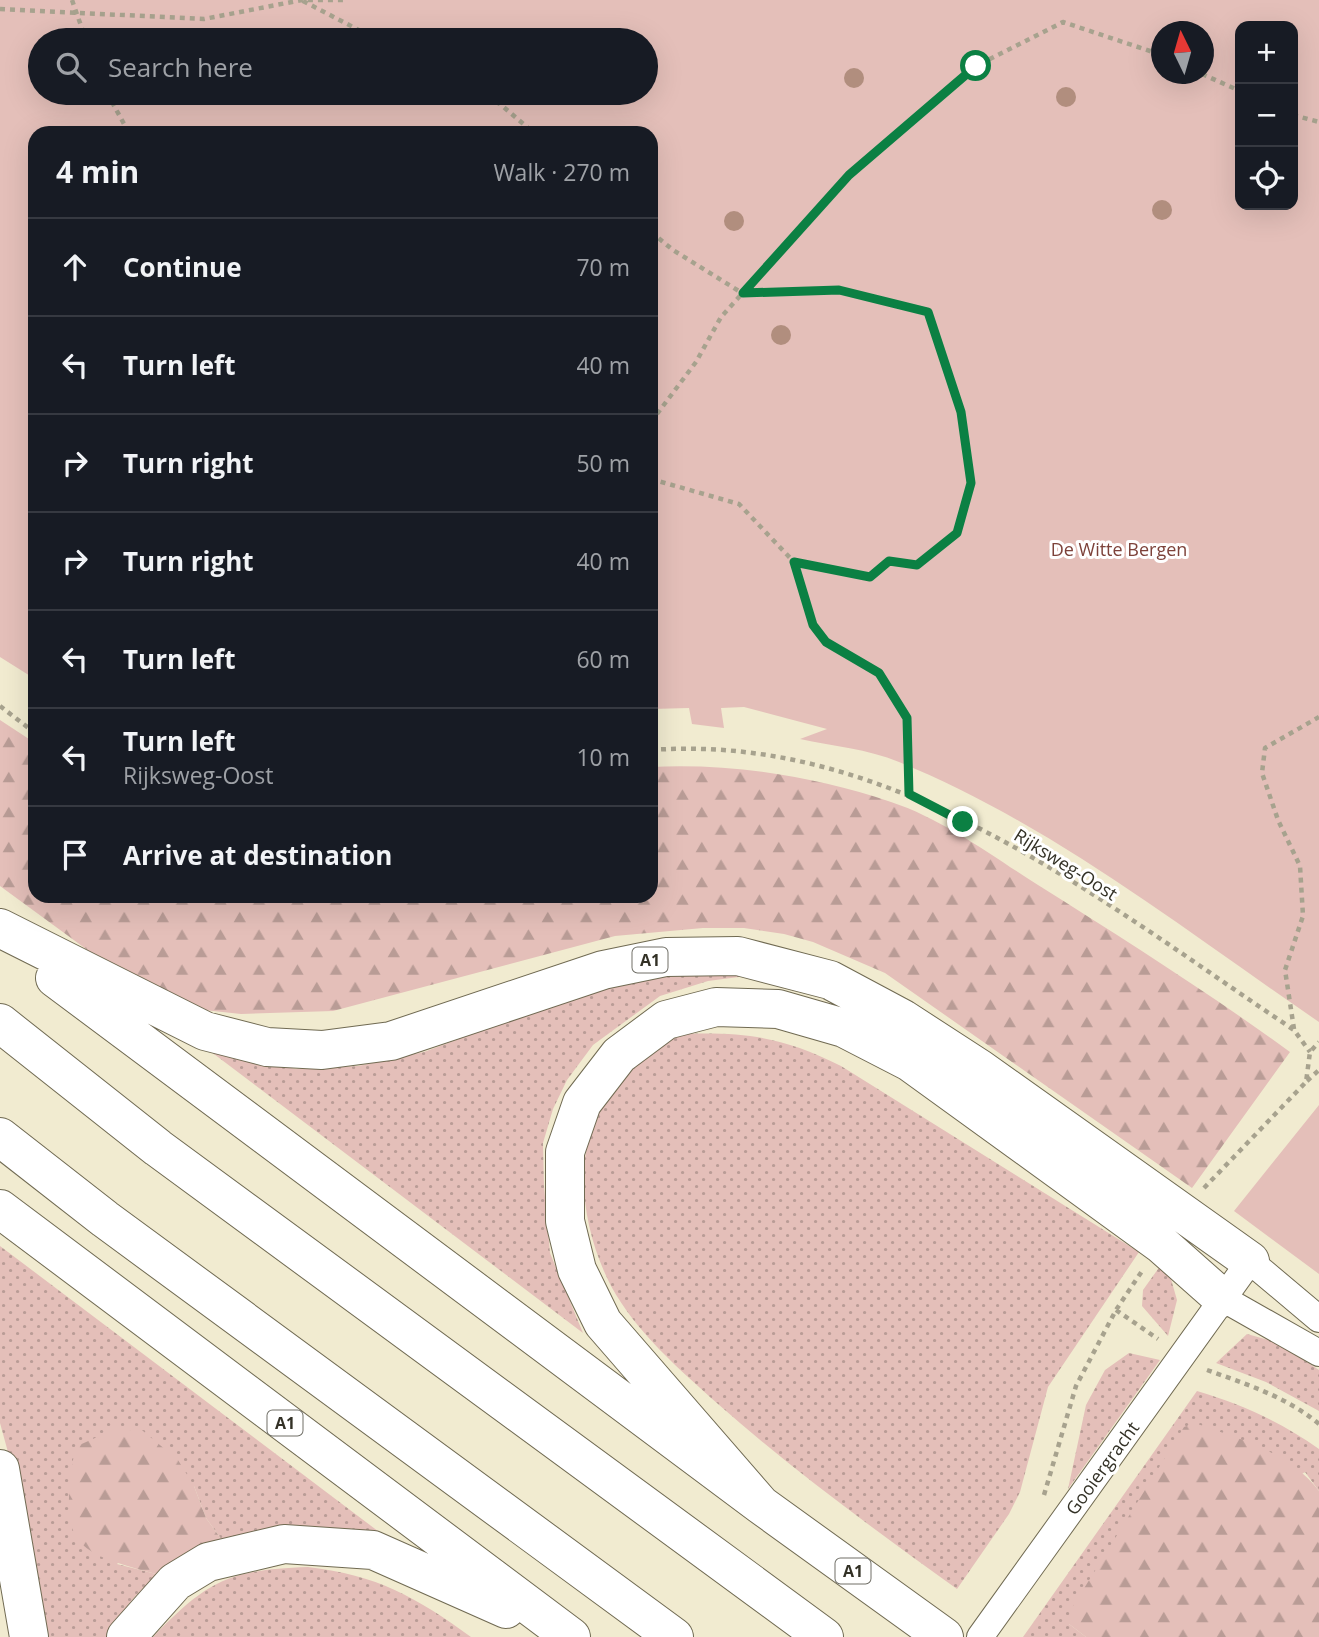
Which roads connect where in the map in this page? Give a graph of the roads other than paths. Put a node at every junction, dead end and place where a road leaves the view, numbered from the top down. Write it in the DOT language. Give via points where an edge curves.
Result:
graph roads {
  1 [pos="0,928"];
  2 [pos="0,937"];
  3 [pos="0,1023"];
  4 [pos="0,1137"];
  5 [pos="0,1209"];
  6 [pos="1250,1261"];
  7 [pos="1222,1298"];
  8 [pos="1319,1319"];
  9 [pos="1319,1353"];
  10 [pos="0,1469"];
  11 [pos="761,1505"];
  12 [pos="29,1637"];
  13 [pos="126,1637"];
  14 [pos="565,1637"];
  15 [pos="571,1637"];
  16 [pos="674,1637"];
  17 [pos="824,1637"];
  18 [pos="944,1637"];
  19 [pos="980,1637"];
  1 -- 6 [label="highway, A1" via="205,1031 267,1047 322,1050 391,1041 604,970 666,957 738,956 830,980 903,1019"];
  2 -- 11 [label="highway, A1"];
  3 -- 17 [label="highway" via="158,1148"];
  4 -- 16 [label="highway"];
  5 -- 15 [label="highway, A1"];
  6 -- 7 [label="street, Gooiergracht"];
  6 -- 8 [label="street"];
  7 -- 9 [label="street"];
  7 -- 11 [label="highway, A1" via="1161,1244 910,1062 844,1028 778,1009 716,1007 666,1020 619,1055 582,1103 565,1152 565,1221 576,1270 603,1323"];
  7 -- 19 [label="street, Gooiergracht"];
  10 -- 12 [label="highway"];
  11 -- 18 [label="highway, A1"];
  13 -- 14 [label="highway" via="153,1603 208,1562 284,1544 373,1550"];
}
